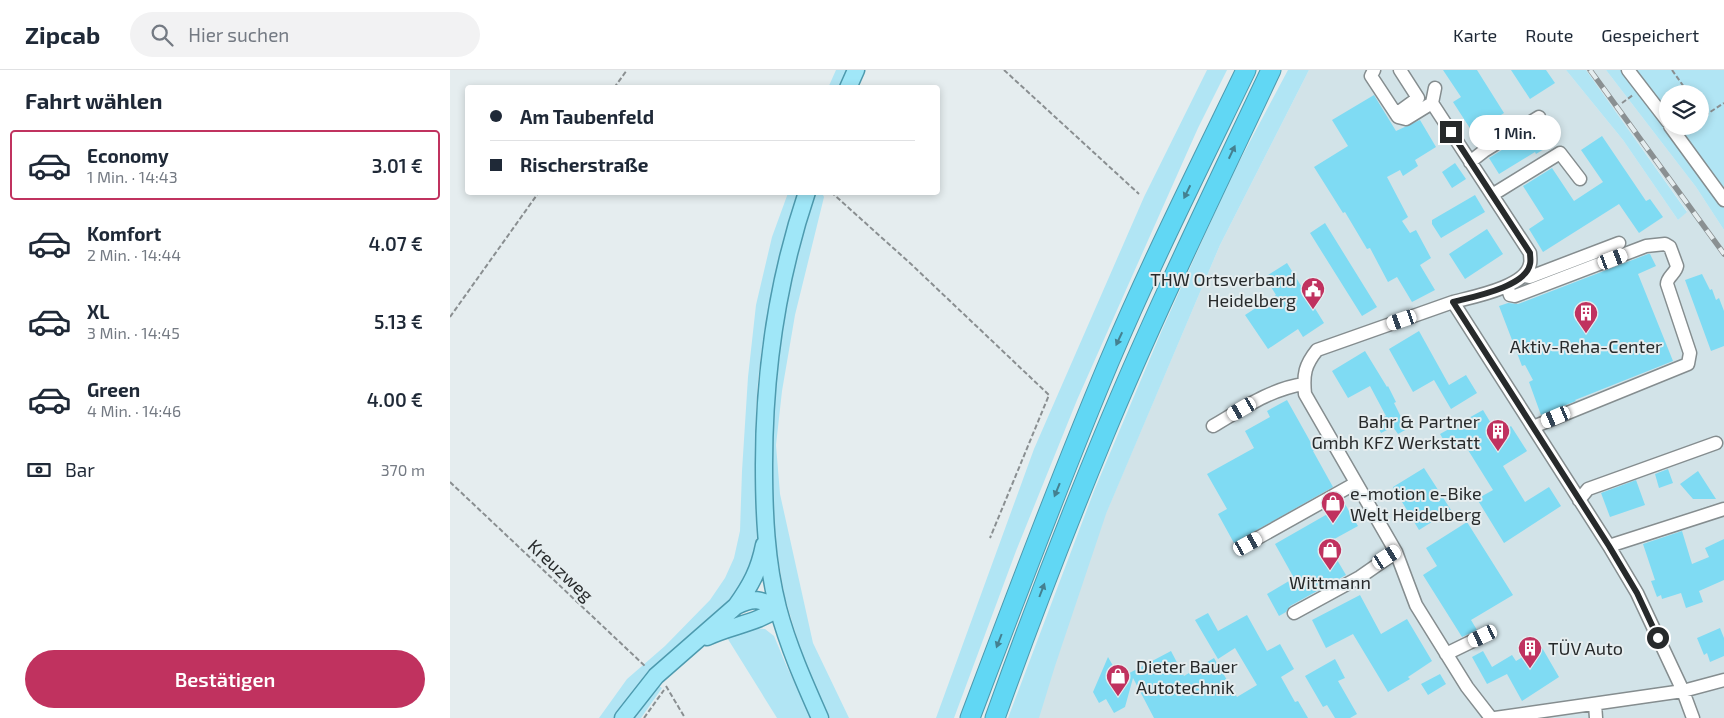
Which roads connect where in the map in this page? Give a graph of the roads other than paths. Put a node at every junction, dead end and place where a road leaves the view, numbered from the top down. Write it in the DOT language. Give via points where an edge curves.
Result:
graph roads {
  1 [pos="856,70"];
  2 [pos="1246,70"];
  3 [pos="1271,70"];
  4 [pos="1374,70"];
  5 [pos="1400,70"];
  6 [pos="1628,70"];
  7 [pos="849,85"];
  8 [pos="1435,88"];
  9 [pos="1432,103"];
  10 [pos="1659,110"];
  11 [pos="1396,114"];
  12 [pos="1539,117"];
  13 [pos="1677,135"];
  14 [pos="1470,162"];
  15 [pos="1580,180"];
  16 [pos="806,195"];
  17 [pos="1492,195"];
  18 [pos="1724,200"];
  19 [pos="1619,243"];
  20 [pos="1524,276"];
  21 [pos="1507,286"];
  22 [pos="1453,302"];
  23 [pos="1304,384"];
  24 [pos="1213,426"];
  25 [pos="1533,427"];
  26 [pos="1716,443"];
  27 [pos="1356,483"];
  28 [pos="1580,500"];
  29 [pos="1724,509"];
  30 [pos="766,533"];
  31 [pos="1248,544"];
  32 [pos="1609,546"];
  33 [pos="1396,552"];
  34 [pos="736,606"];
  35 [pos="778,608"];
  36 [pos="1294,613"];
  37 [pos="748,623"];
  38 [pos="1483,636"];
  39 [pos="694,643"];
  40 [pos="790,648"];
  41 [pos="1446,654"];
  42 [pos="1724,680"];
  43 [pos="1682,691"];
  44 [pos="1595,704"];
  45 [pos="623,718"];
  46 [pos="820,718"];
  47 [pos="970,718"];
  48 [pos="994,718"];
  49 [pos="1493,718"];
  50 [pos="1596,718"];
  51 [pos="1692,718"];
  1 -- 7 [label="main road"];
  2 -- 47 [label="highway, one-way" via="1110,360"];
  48 -- 3 [label="highway, one-way" via="1107,428"];
  4 -- 11 [label="street" via="1371,76"];
  5 -- 11 [label="street" via="1418,98"];
  6 -- 10 [label="street"];
  8 -- 9 [label="street"];
  9 -- 11 [label="street" via="1406,119"];
  9 -- 14 [label="street"];
  12 -- 14 [label="street"];
  13 -- 18 [label="street"];
  14 -- 17 [label="street"];
  15 -- 17 [label="street" via="1560,153"];
  16 -- 30 [label="main road" via="783,283 767,376 764,433"];
  17 -- 20 [label="street" via="1530,253 1530,265"];
  19 -- 20 [label="street" via="1530,277"];
  20 -- 21 [label="street"];
  21 -- 22 [label="street"];
  21 -- 25 [label="street" via="1510,295 1515,296 1646,246 1665,244 1670,247 1677,266 1666,284 1690,353 1688,364"];
  22 -- 23 [label="street" via="1317,350 1308,362"];
  22 -- 25 [label="street"];
  23 -- 24 [label="street" via="1271,393"];
  23 -- 27 [label="street" via="1305,394"];
  25 -- 28 [label="street"];
  26 -- 28 [label="street" via="1588,489"];
  27 -- 31 [label="street"];
  27 -- 33 [label="street"];
  28 -- 32 [label="street"];
  29 -- 32 [label="street"];
  30 -- 34 [label="main road" via="759,566"];
  30 -- 35 [label="main road"];
  32 -- 43 [label="street" via="1637,593"];
  33 -- 36 [label="street" via="1360,577"];
  33 -- 41 [label="street" via="1416,605"];
  34 -- 35 [label="main road" via="748,600 761,600"];
  34 -- 39 [label="main road"];
  35 -- 37 [label="main road" via="766,617"];
  35 -- 40 [label="main road"];
  37 -- 39 [label="main road" via="723,629"];
  37 -- 40 [label="main road" via="774,629"];
  38 -- 41 [label="street"];
  39 -- 45 [label="main road" via="679,654 661,681"];
  40 -- 46 [label="main road"];
  41 -- 49 [label="street" via="1467,687"];
  42 -- 43 [label="street"];
  43 -- 44 [label="street"];
  43 -- 51 [label="street"];
  44 -- 49 [label="street"];
  44 -- 50 [label="street"];
}
